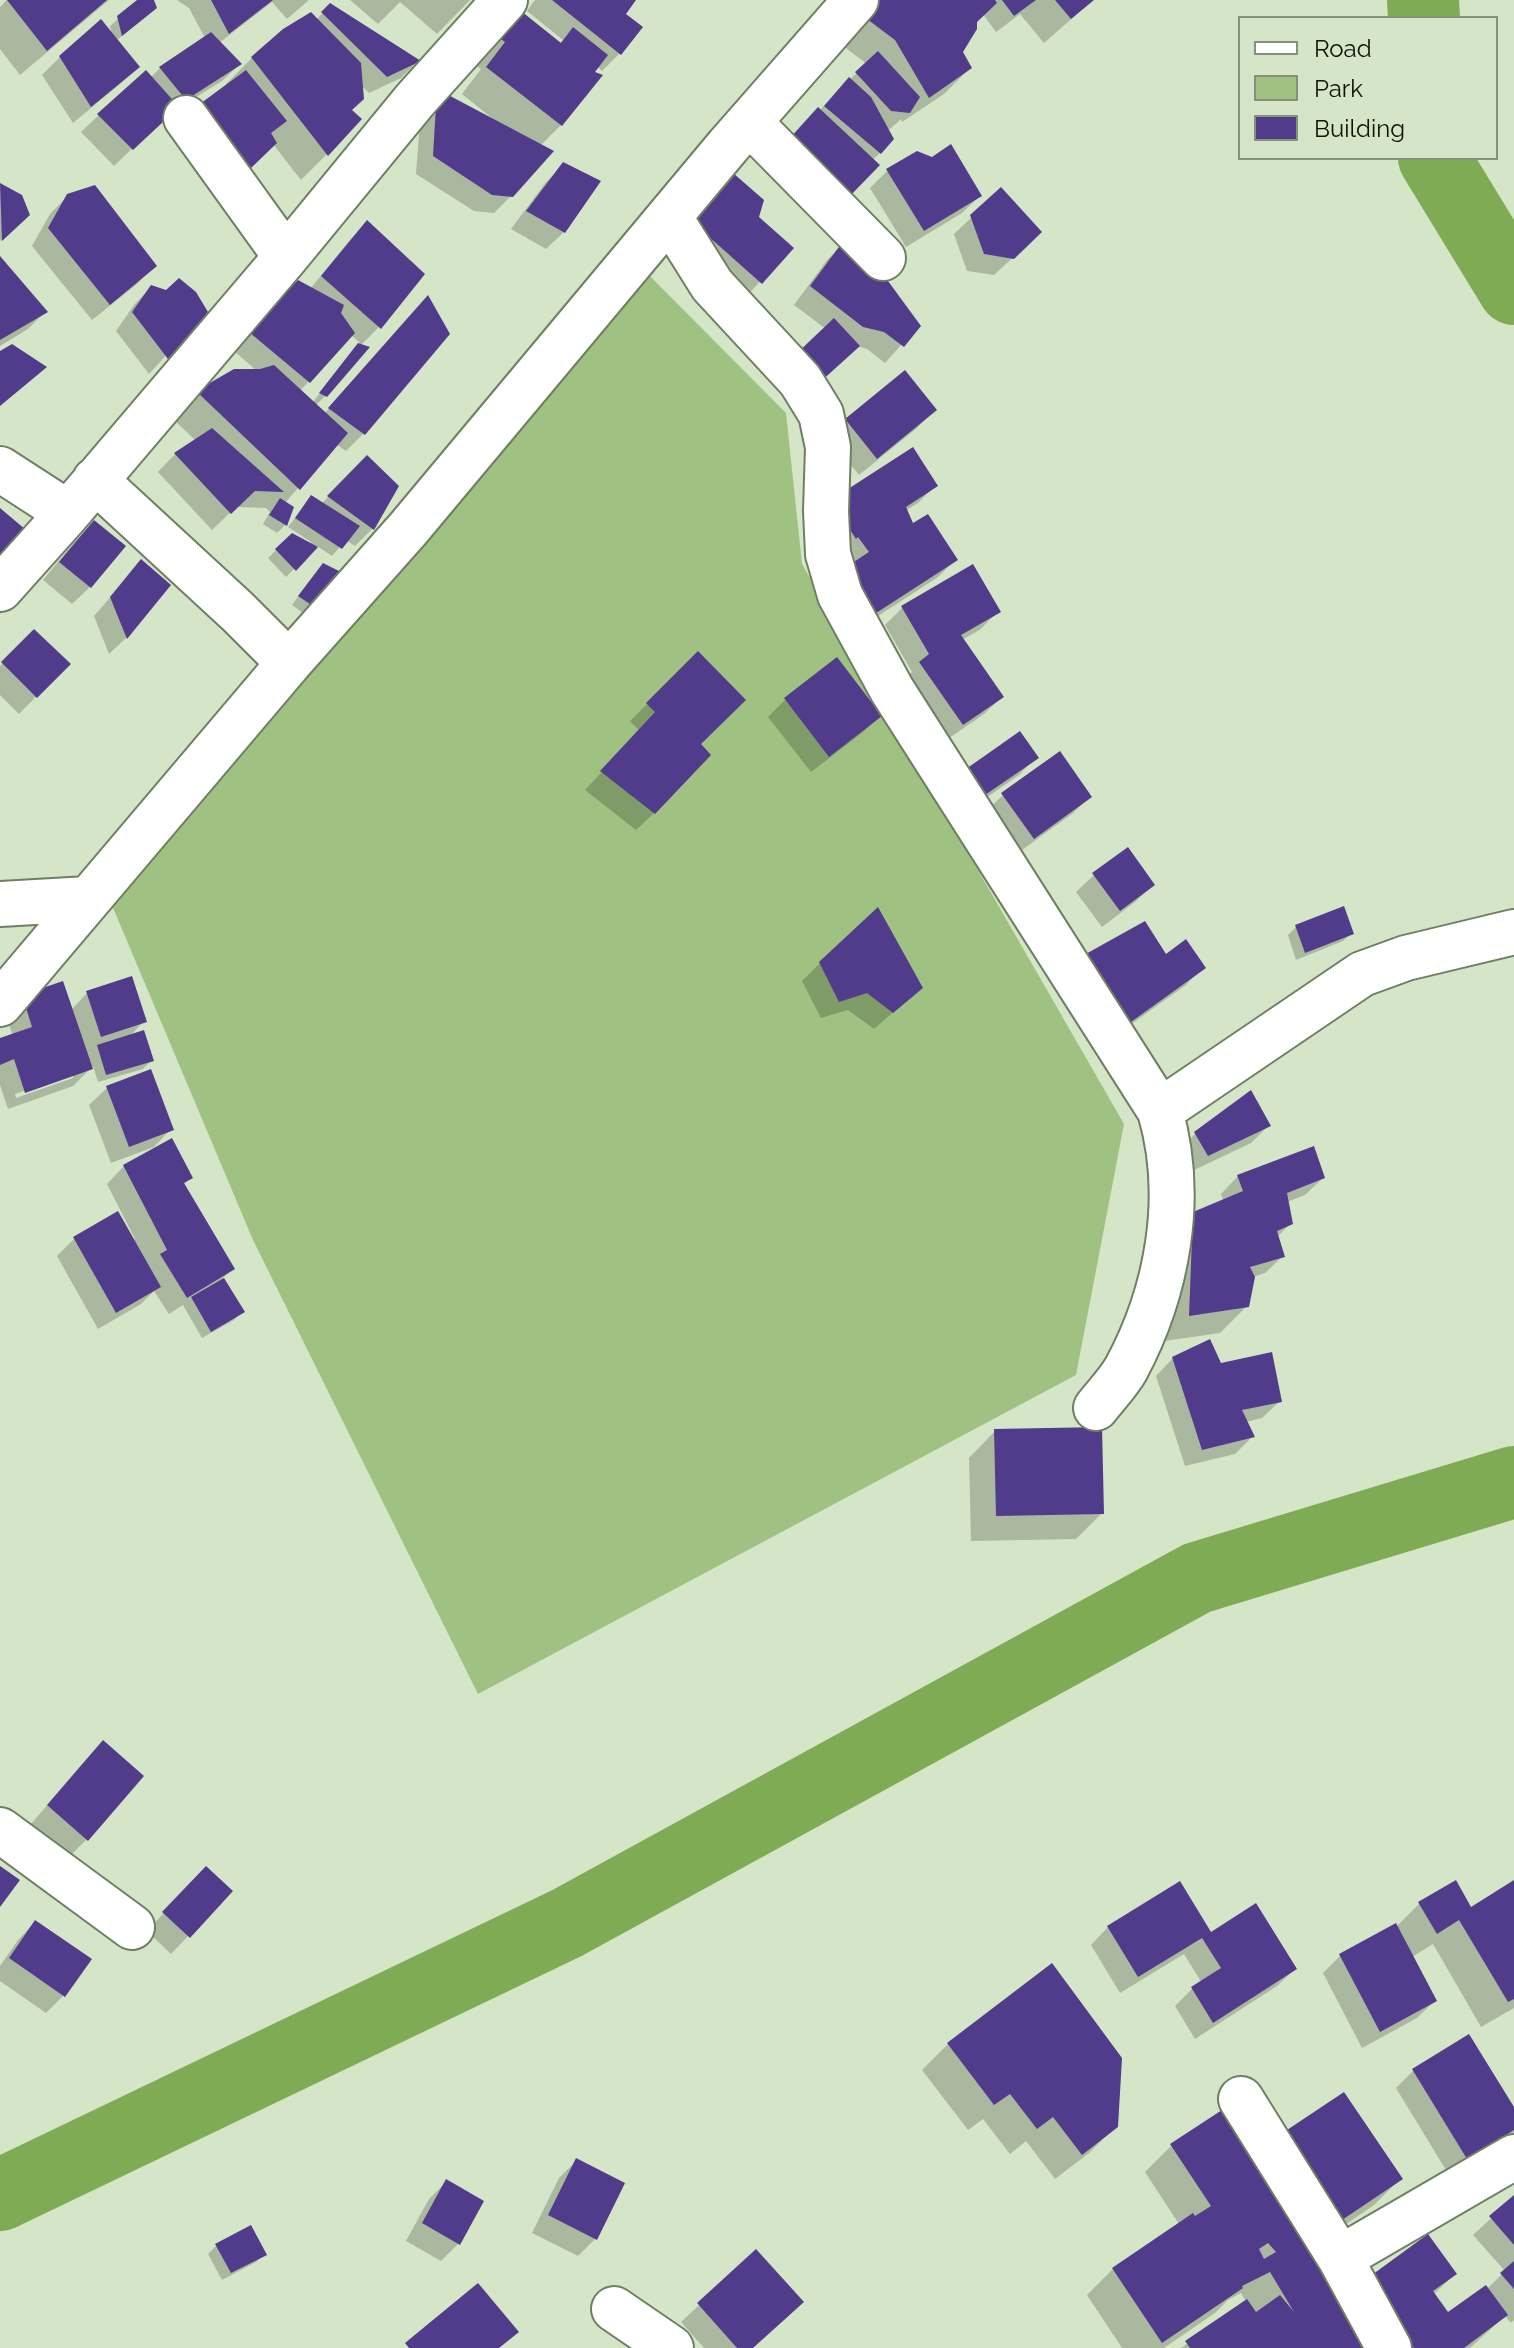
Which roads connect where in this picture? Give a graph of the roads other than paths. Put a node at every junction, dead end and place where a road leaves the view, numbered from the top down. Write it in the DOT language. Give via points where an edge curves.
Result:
graph roads {
  1 [pos="505,0"];
  2 [pos="856,0"];
  3 [pos="186,118"];
  4 [pos="750,123"];
  5 [pos="670,218"];
  6 [pos="286,257"];
  7 [pos="883,258"];
  8 [pos="0,469"];
  9 [pos="95,480"];
  10 [pos="68,513"];
  11 [pos="0,589"];
  12 [pos="289,663"];
  13 [pos="88,899"];
  14 [pos="0,904"];
  15 [pos="1514,932"];
  16 [pos="0,1004"];
  17 [pos="1160,1111"];
  18 [pos="1096,1408"];
  19 [pos="0,1830"];
  20 [pos="132,1927"];
  21 [pos="1241,2099"];
  22 [pos="1514,2157"];
  23 [pos="1340,2258"];
  24 [pos="614,2309"];
  25 [pos="671,2348"];
  26 [pos="1389,2348"];
  1 -- 6 [label="street"];
  2 -- 4 [label="street"];
  3 -- 6 [label="street"];
  4 -- 5 [label="street"];
  4 -- 7 [label="street"];
  5 -- 12 [label="street"];
  5 -- 17 [label="street" via="712,285 800,380 821,414 828,447 828,554 840,595 892,690"];
  6 -- 9 [label="street"];
  8 -- 10 [label="street"];
  9 -- 10 [label="street"];
  9 -- 12 [label="street"];
  10 -- 11 [label="street"];
  12 -- 13 [label="street"];
  13 -- 14 [label="street"];
  13 -- 16 [label="street"];
  15 -- 17 [label="street" via="1362,974"];
  17 -- 18 [label="street" via="1172,1172 1172,1218 1160,1280 1149,1321 1124,1372"];
  19 -- 20 [label="street"];
  21 -- 23 [label="street"];
  22 -- 23 [label="street"];
  23 -- 26 [label="street"];
  24 -- 25 [label="street"];
}
